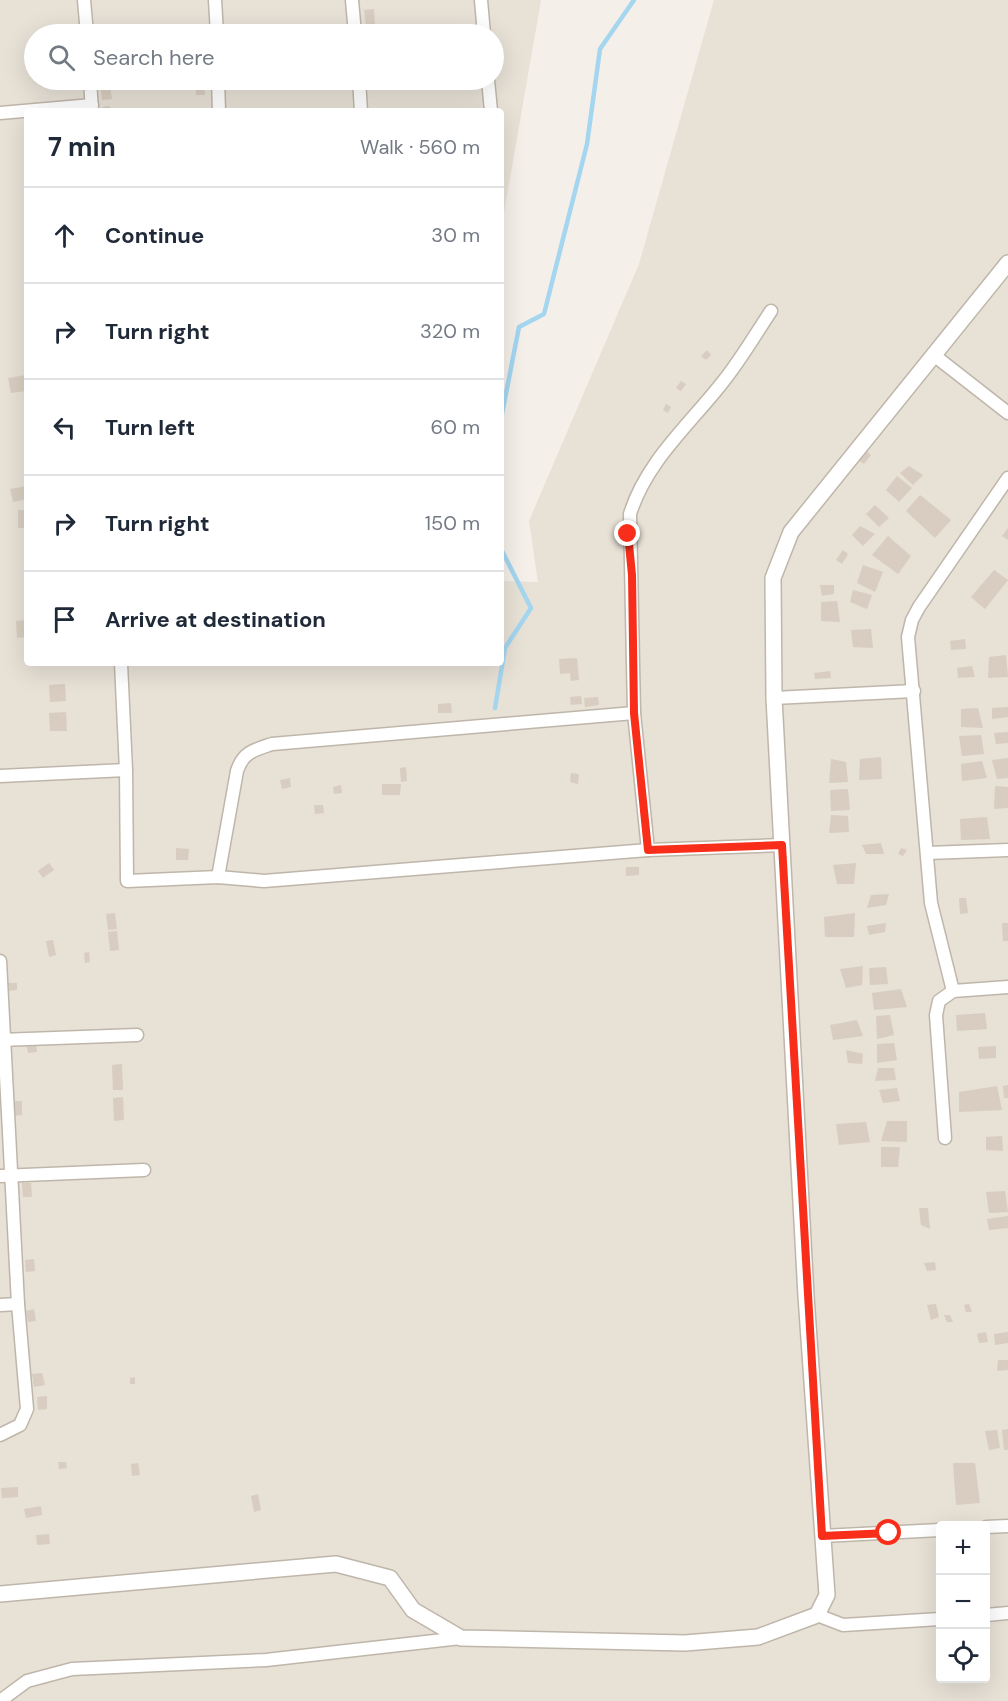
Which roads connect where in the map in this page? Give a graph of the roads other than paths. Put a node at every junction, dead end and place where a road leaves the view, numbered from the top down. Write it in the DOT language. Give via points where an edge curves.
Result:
graph roads {
  1 [pos="84,0"];
  2 [pos="215,0"];
  3 [pos="352,0"];
  4 [pos="481,0"];
  5 [pos="86,24"];
  6 [pos="216,24"];
  7 [pos="354,24"];
  8 [pos="483,24"];
  9 [pos="91,90"];
  10 [pos="218,90"];
  11 [pos="360,90"];
  12 [pos="489,90"];
  13 [pos="92,108"];
  14 [pos="219,108"];
  15 [pos="361,108"];
  16 [pos="490,108"];
  17 [pos="24,112"];
  18 [pos="0,113"];
  19 [pos="1008,263"];
  20 [pos="771,310"];
  21 [pos="935,356"];
  22 [pos="1008,413"];
  23 [pos="1008,478"];
  24 [pos="121,666"];
  25 [pos="914,691"];
  26 [pos="774,698"];
  27 [pos="634,713"];
  28 [pos="126,770"];
  29 [pos="0,776"];
  30 [pos="782,845"];
  31 [pos="648,850"];
  32 [pos="1008,850"];
  33 [pos="928,853"];
  34 [pos="218,877"];
  35 [pos="0,961"];
  36 [pos="1008,987"];
  37 [pos="953,991"];
  38 [pos="137,1035"];
  39 [pos="1,1040"];
  40 [pos="945,1138"];
  41 [pos="144,1170"];
  42 [pos="6,1176"];
  43 [pos="18,1304"];
  44 [pos="0,1305"];
  45 [pos="0,1435"];
  46 [pos="1008,1526"];
  47 [pos="990,1527"];
  48 [pos="936,1530"];
  49 [pos="822,1536"];
  50 [pos="0,1594"];
  51 [pos="1008,1613"];
  52 [pos="817,1615"];
  53 [pos="990,1615"];
  54 [pos="936,1619"];
  55 [pos="461,1638"];
  56 [pos="0,1701"];
  1 -- 5 [label="street"];
  2 -- 6 [label="street"];
  3 -- 7 [label="street"];
  4 -- 8 [label="street"];
  9 -- 13 [label="street"];
  10 -- 14 [label="street"];
  11 -- 15 [label="street"];
  12 -- 16 [label="street"];
  17 -- 18 [label="street"];
  19 -- 21 [label="street"];
  20 -- 27 [label="street" via="723,382 667,447 636,493 628,534"];
  21 -- 22 [label="street"];
  21 -- 26 [label="street" via="791,532 773,578"];
  23 -- 25 [label="street" via="912,620 908,637"];
  24 -- 28 [label="street"];
  25 -- 26 [label="street"];
  25 -- 33 [label="street"];
  26 -- 30 [label="street"];
  27 -- 31 [label="street"];
  27 -- 34 [label="street" via="272,744 249,751 237,771"];
  28 -- 29 [label="street"];
  28 -- 34 [label="street" via="127,881"];
  30 -- 31 [label="street"];
  30 -- 49 [label="street"];
  31 -- 34 [label="street" via="264,881"];
  32 -- 33 [label="street"];
  33 -- 37 [label="street" via="931,903"];
  35 -- 39 [label="street"];
  36 -- 37 [label="street"];
  37 -- 40 [label="street" via="939,1001 936,1015"];
  38 -- 39 [label="street"];
  39 -- 42 [label="street"];
  41 -- 42 [label="street"];
  42 -- 43 [label="street"];
  43 -- 44 [label="street"];
  43 -- 45 [label="street" via="27,1409 20,1425"];
  46 -- 47 [label="street"];
  48 -- 49 [label="street"];
  49 -- 52 [label="street" via="827,1594"];
  50 -- 55 [label="street" via="336,1563 390,1578 413,1610"];
  51 -- 53 [label="street"];
  52 -- 54 [label="street" via="843,1625"];
  52 -- 55 [label="street" via="758,1637 685,1643"];
  55 -- 56 [label="street" via="266,1660 72,1669 27,1681"];
}
